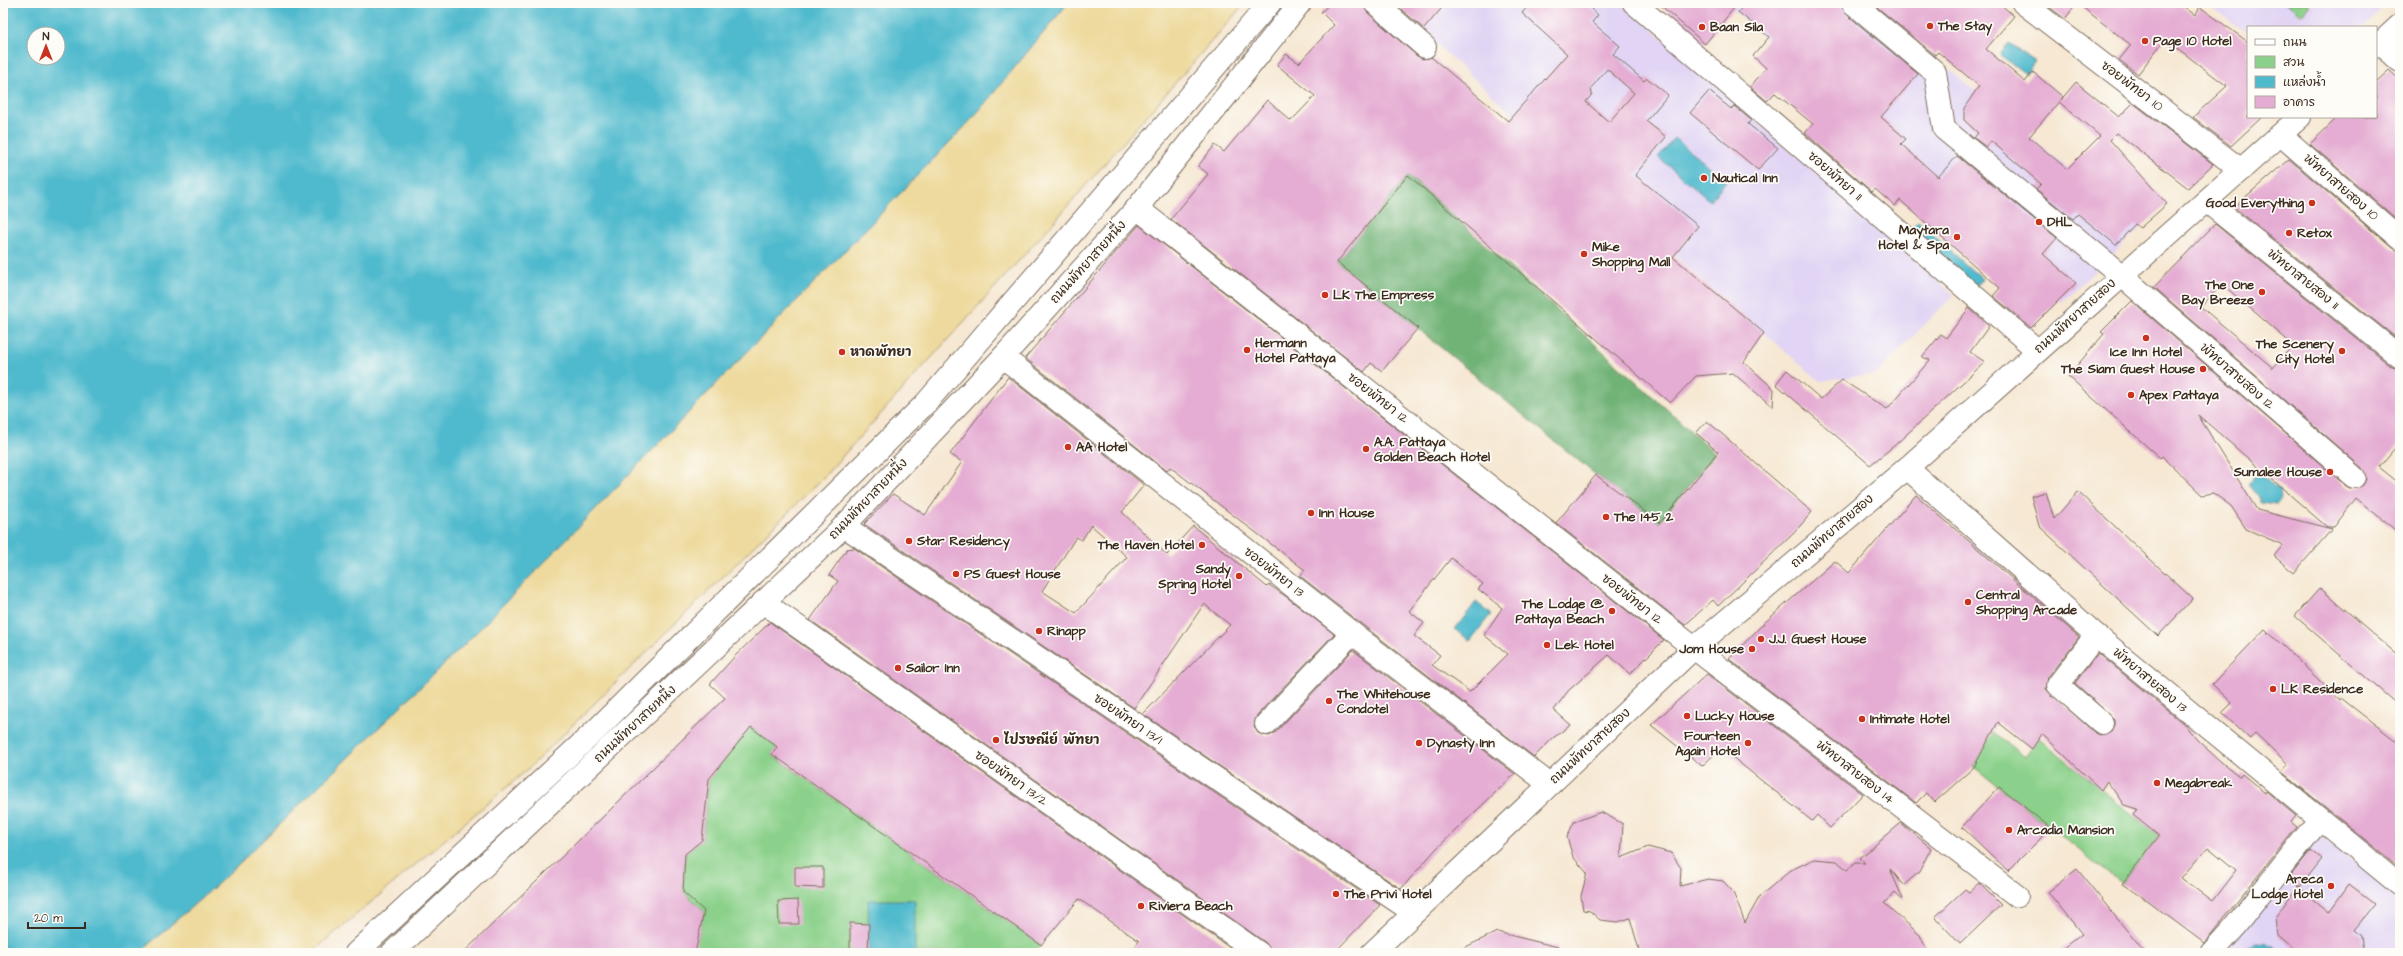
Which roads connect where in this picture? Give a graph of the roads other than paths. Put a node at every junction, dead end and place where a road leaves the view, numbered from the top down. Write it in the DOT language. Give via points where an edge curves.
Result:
graph roads {
  1 [pos="1270,3"];
  2 [pos="1300,3"];
  3 [pos="1375,3"];
  4 [pos="1634,3"];
  5 [pos="1853,3"];
  6 [pos="2023,3"];
  7 [pos="2400,25"];
  8 [pos="2378,45"];
  9 [pos="1425,47"];
  10 [pos="2400,61"];
  11 [pos="2299,118"];
  12 [pos="2281,135"];
  13 [pos="2241,170"];
  14 [pos="2206,201"];
  15 [pos="1137,208"];
  16 [pos="2400,239"];
  17 [pos="2121,275"];
  18 [pos="2037,350"];
  19 [pos="1003,356"];
  20 [pos="2400,357"];
  21 [pos="1907,468"];
  22 [pos="2354,477"];
  23 [pos="844,526"];
  24 [pos="763,602"];
  25 [pos="1352,633"];
  26 [pos="2096,635"];
  27 [pos="1694,648"];
  28 [pos="2102,723"];
  29 [pos="1266,724"];
  30 [pos="1549,784"];
  31 [pos="2319,820"];
  32 [pos="2400,885"];
  33 [pos="2017,896"];
  34 [pos="1413,912"];
  35 [pos="400,951"];
  36 [pos="356,953"];
  37 [pos="1259,953"];
  38 [pos="1372,953"];
  39 [pos="2211,953"];
  1 -- 36 [label="street" via="926,403 595,731"];
  2 -- 15 [label="street, ถนนพัทยาสายหนึ่ง"];
  3 -- 9 [label="street"];
  4 -- 18 [label="street, ซอยพัทยา 11"];
  5 -- 17 [label="street, พัทยาสายสอง 12" via="1935,72 1944,129"];
  6 -- 13 [label="street, ซอยพัทยา 10"];
  7 -- 8 [label="street"];
  8 -- 10 [label="street"];
  11 -- 12 [label="street, ถนนพัทยาสายสอง"];
  12 -- 13 [label="street, ถนนพัทยาสายสอง"];
  12 -- 16 [label="street, พัทยาสายสอง 10"];
  13 -- 14 [label="street, ถนนพัทยาสายสอง"];
  14 -- 17 [label="street, ถนนพัทยาสายสอง"];
  14 -- 20 [label="street, พัทยาสายสอง 11"];
  15 -- 19 [label="street, ถนนพัทยาสายหนึ่ง"];
  15 -- 27 [label="street, ซอยพัทยา 12"];
  17 -- 18 [label="street, ถนนพัทยาสายสอง"];
  17 -- 22 [label="street, พัทยาสายสอง 12"];
  18 -- 21 [label="street, ถนนพัทยาสายสอง"];
  19 -- 23 [label="street, ถนนพัทยาสายหนึ่ง"];
  19 -- 25 [label="street, ซอยพัทยา 13"];
  21 -- 26 [label="street, พัทยาสายสอง 13"];
  21 -- 27 [label="street, ถนนพัทยาสายสอง"];
  23 -- 24 [label="street, ถนนพัทยาสายหนึ่ง"];
  23 -- 34 [label="street, ซอยพัทยา 13/1"];
  24 -- 35 [label="street, ถนนพัทยาสายหนึ่ง"];
  24 -- 37 [label="street, ซอยพัทยา 13/2"];
  25 -- 29 [label="street"];
  25 -- 30 [label="street, ซอยพัทยา 13"];
  26 -- 28 [label="street" via="2058,685"];
  26 -- 31 [label="street, พัทยาสายสอง 13"];
  27 -- 30 [label="street, ถนนพัทยาสายสอง"];
  27 -- 33 [label="street, พัทยาสายสอง 14"];
  30 -- 34 [label="street, ถนนพัทยาสายสอง"];
  31 -- 32 [label="street, พัทยาสายสอง 13"];
  31 -- 39 [label="street"];
  34 -- 38 [label="street, ถนนพัทยาสายสอง"];
}
